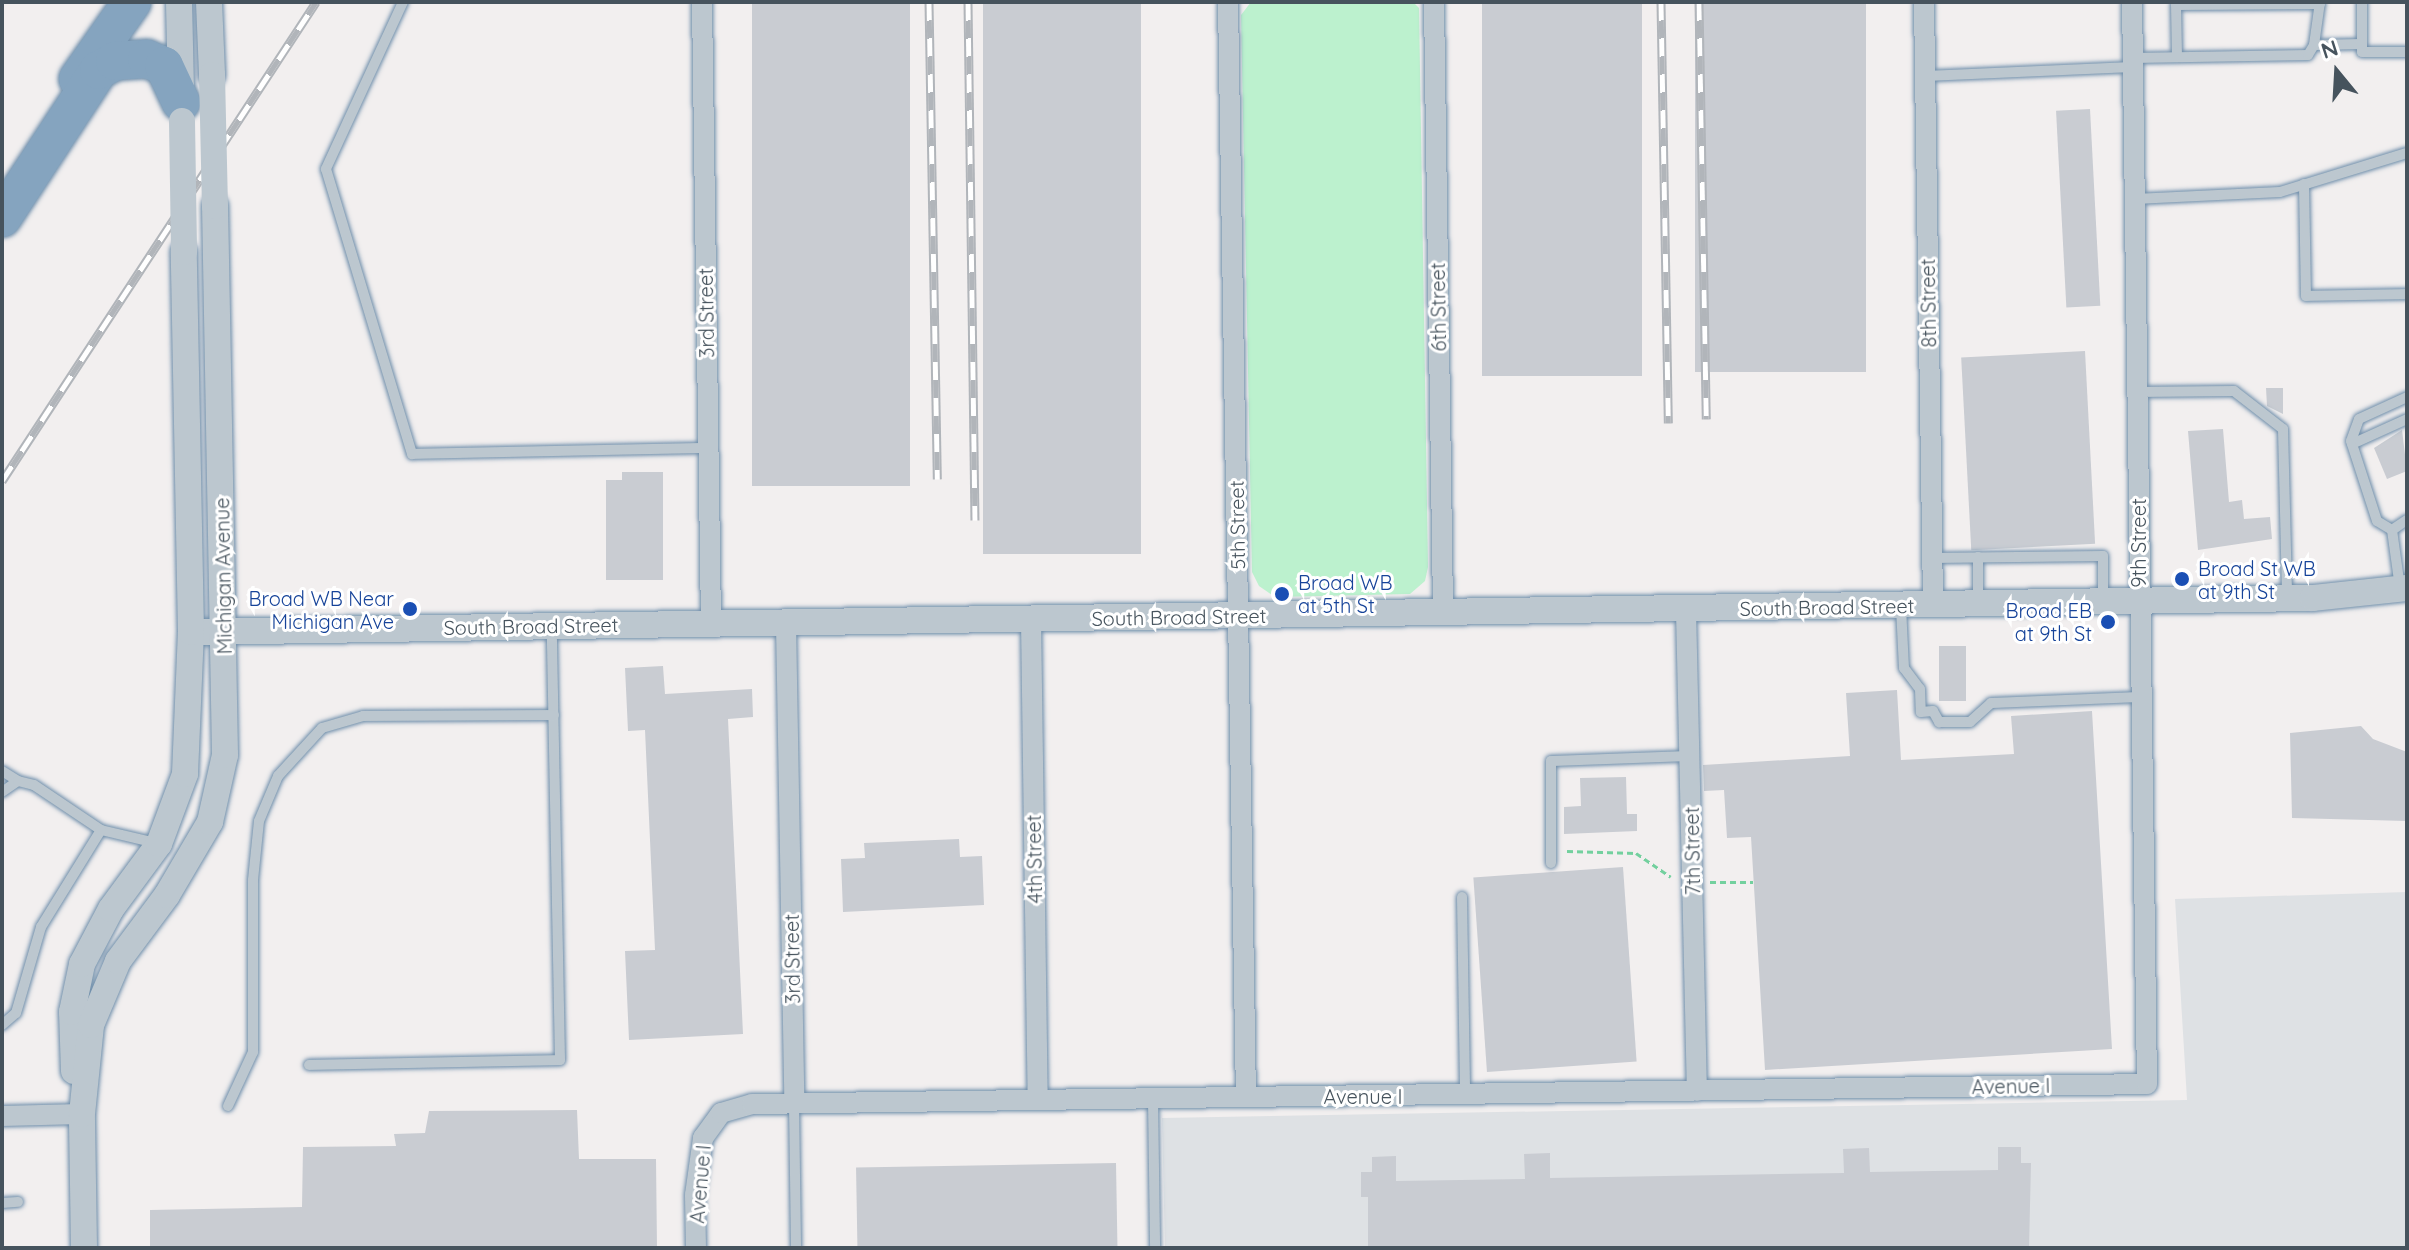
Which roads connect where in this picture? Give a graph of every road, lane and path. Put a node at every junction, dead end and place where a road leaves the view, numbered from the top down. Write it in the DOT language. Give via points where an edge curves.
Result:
graph roads {
  1 [pos="132,2"];
  2 [pos="179,2"];
  3 [pos="209,2"];
  4 [pos="403,2"];
  5 [pos="702,2"];
  6 [pos="1228,2"];
  7 [pos="1434,2"];
  8 [pos="1924,2"];
  9 [pos="2132,2"];
  10 [pos="2362,2"];
  11 [pos="2320,3"];
  12 [pos="2362,44"];
  13 [pos="2314,45"];
  14 [pos="2407,52"];
  15 [pos="2177,56"];
  16 [pos="2133,62"];
  17 [pos="1925,76"];
  18 [pos="182,112"];
  19 [pos="2407,153"];
  20 [pos="2304,184"];
  21 [pos="2135,199"];
  22 [pos="2,200"];
  23 [pos="2,218"];
  24 [pos="2407,294"];
  25 [pos="2137,392"];
  26 [pos="2407,397"];
  27 [pos="2407,419"];
  28 [pos="2352,444"];
  29 [pos="708,448"];
  30 [pos="2407,520"];
  31 [pos="2392,530"];
  32 [pos="1978,557"];
  33 [pos="1932,558"];
  34 [pos="2404,589"];
  35 [pos="2287,599"];
  36 [pos="2139,601"];
  37 [pos="2103,602"];
  38 [pos="1978,603"];
  39 [pos="1933,604"];
  40 [pos="1901,605"];
  41 [pos="1686,610"];
  42 [pos="1443,612"];
  43 [pos="1239,616"];
  44 [pos="1031,619"];
  45 [pos="786,623"];
  46 [pos="711,624"];
  47 [pos="552,626"];
  48 [pos="224,630"];
  49 [pos="191,632"];
  50 [pos="2140,697"];
  51 [pos="554,715"];
  52 [pos="1690,756"];
  53 [pos="2,771"];
  54 [pos="18,781"];
  55 [pos="2,792"];
  56 [pos="101,830"];
  57 [pos="159,844"];
  58 [pos="1551,851"];
  59 [pos="1551,863"];
  60 [pos="1692,880"];
  61 [pos="1753,882"];
  62 [pos="1462,897"];
  63 [pos="2,1025"];
  64 [pos="309,1065"];
  65 [pos="2147,1084"];
  66 [pos="1697,1091"];
  67 [pos="1465,1096"];
  68 [pos="1246,1097"];
  69 [pos="1153,1098"];
  70 [pos="1038,1099"];
  71 [pos="794,1103"];
  72 [pos="228,1106"];
  73 [pos="82,1114"];
  74 [pos="2,1116"];
  75 [pos="18,1202"];
  76 [pos="2,1203"];
  77 [pos="84,1248"];
  78 [pos="696,1248"];
  79 [pos="796,1248"];
  80 [pos="1155,1248"];
  1 -- 22 [label="highway"];
  2 -- 18 [label="street, Michigan Avenue"];
  3 -- 48 [label="street, Michigan Avenue, bridge"];
  4 -- 29 [label="lane" via="326,169 412,454"];
  5 -- 29 [label="street, 3rd Street"];
  6 -- 43 [label="street, 5th Street"];
  7 -- 42 [label="street, 6th Street"];
  8 -- 17 [label="street, 8th Street"];
  9 -- 16 [label="street, 9th Street"];
  10 -- 12 [label="lane"];
  11 -- 13 [label="lane"];
  11 -- 15 [label="lane" via="2176,5"];
  12 -- 13 [label="lane"];
  12 -- 14 [label="lane" via="2362,52"];
  13 -- 15 [label="lane" via="2308,55"];
  15 -- 16 [label="lane"];
  16 -- 17 [label="lane"];
  16 -- 21 [label="street, 9th Street"];
  17 -- 33 [label="street, 8th Street"];
  18 -- 23 [label="highway" via="164,66 147,59 115,61 99,70"];
  18 -- 49 [label="street, Michigan Avenue, bridge"];
  19 -- 20 [label="lane"];
  20 -- 21 [label="lane" via="2280,192"];
  20 -- 24 [label="lane" via="2306,296"];
  21 -- 25 [label="street, 9th Street"];
  25 -- 35 [label="lane" via="2234,391 2283,429"];
  25 -- 36 [label="street, 9th Street"];
  26 -- 28 [label="lane" via="2359,419"];
  27 -- 28 [label="lane"];
  28 -- 31 [label="lane" via="2377,521"];
  29 -- 46 [label="street, 3rd Street"];
  30 -- 31 [label="lane"];
  31 -- 34 [label="lane"];
  32 -- 33 [label="lane"];
  32 -- 37 [label="lane" via="2103,556"];
  32 -- 38 [label="lane"];
  33 -- 39 [label="street, 8th Street"];
  34 -- 35 [label="street, South Broad Street"];
  35 -- 36 [label="street, South Broad Street"];
  36 -- 37 [label="street, South Broad Street"];
  36 -- 50 [label="street, 9th Street"];
  37 -- 38 [label="street, South Broad Street"];
  38 -- 39 [label="street, South Broad Street"];
  39 -- 40 [label="street, South Broad Street"];
  40 -- 41 [label="street, South Broad Street"];
  40 -- 50 [label="lane" via="1904,668 1920,689 1921,712 1933,711 1939,722 1970,722 1991,703"];
  41 -- 42 [label="street, South Broad Street"];
  41 -- 52 [label="street, 7th Street"];
  42 -- 43 [label="street, South Broad Street"];
  43 -- 44 [label="street, South Broad Street"];
  43 -- 68 [label="street, 5th Street"];
  44 -- 45 [label="street, South Broad Street"];
  44 -- 70 [label="street, 4th Street"];
  45 -- 46 [label="street, South Broad Street"];
  45 -- 71 [label="street, 3rd Street"];
  46 -- 47 [label="street, South Broad Street"];
  47 -- 48 [label="street, South Broad Street"];
  47 -- 51 [label="lane"];
  48 -- 49 [label="street, South Broad Street"];
  48 -- 73 [label="street, Michigan Avenue" via="225,755 210,822 102,994 91,1025"];
  49 -- 57 [label="street, Michigan Avenue" via="185,774"];
  50 -- 65 [label="street, 9th Street"];
  51 -- 64 [label="lane" via="560,1060"];
  51 -- 72 [label="lane" via="363,716 322,728 278,776 259,821 253,880 253,1052"];
  52 -- 58 [label="lane" via="1551,761"];
  52 -- 60 [label="street, 7th Street"];
  53 -- 54 [label="lane"];
  54 -- 55 [label="lane"];
  54 -- 56 [label="lane" via="34,785"];
  56 -- 57 [label="lane"];
  56 -- 63 [label="lane" via="41,927 16,1013"];
  57 -- 73 [label="street, Michigan Avenue" via="91,944 75,986 71,1057"];
  58 -- 59 [label="lane"];
  58 -- 60 [label="path" via="1636,853 1669,876"];
  60 -- 61 [label="path"];
  60 -- 66 [label="street, 7th Street"];
  62 -- 67 [label="lane"];
  65 -- 66 [label="street, Avenue I"];
  66 -- 67 [label="street, Avenue I"];
  67 -- 68 [label="street, Avenue I"];
  68 -- 69 [label="street, Avenue I"];
  69 -- 70 [label="street, Avenue I"];
  69 -- 80 [label="lane"];
  70 -- 71 [label="street, Avenue I"];
  71 -- 78 [label="street, Avenue I" via="733,1108 710,1124 695,1195"];
  71 -- 79 [label="lane"];
  73 -- 74 [label="street"];
  73 -- 77 [label="street, Michigan Avenue"];
  75 -- 76 [label="lane"];
}
